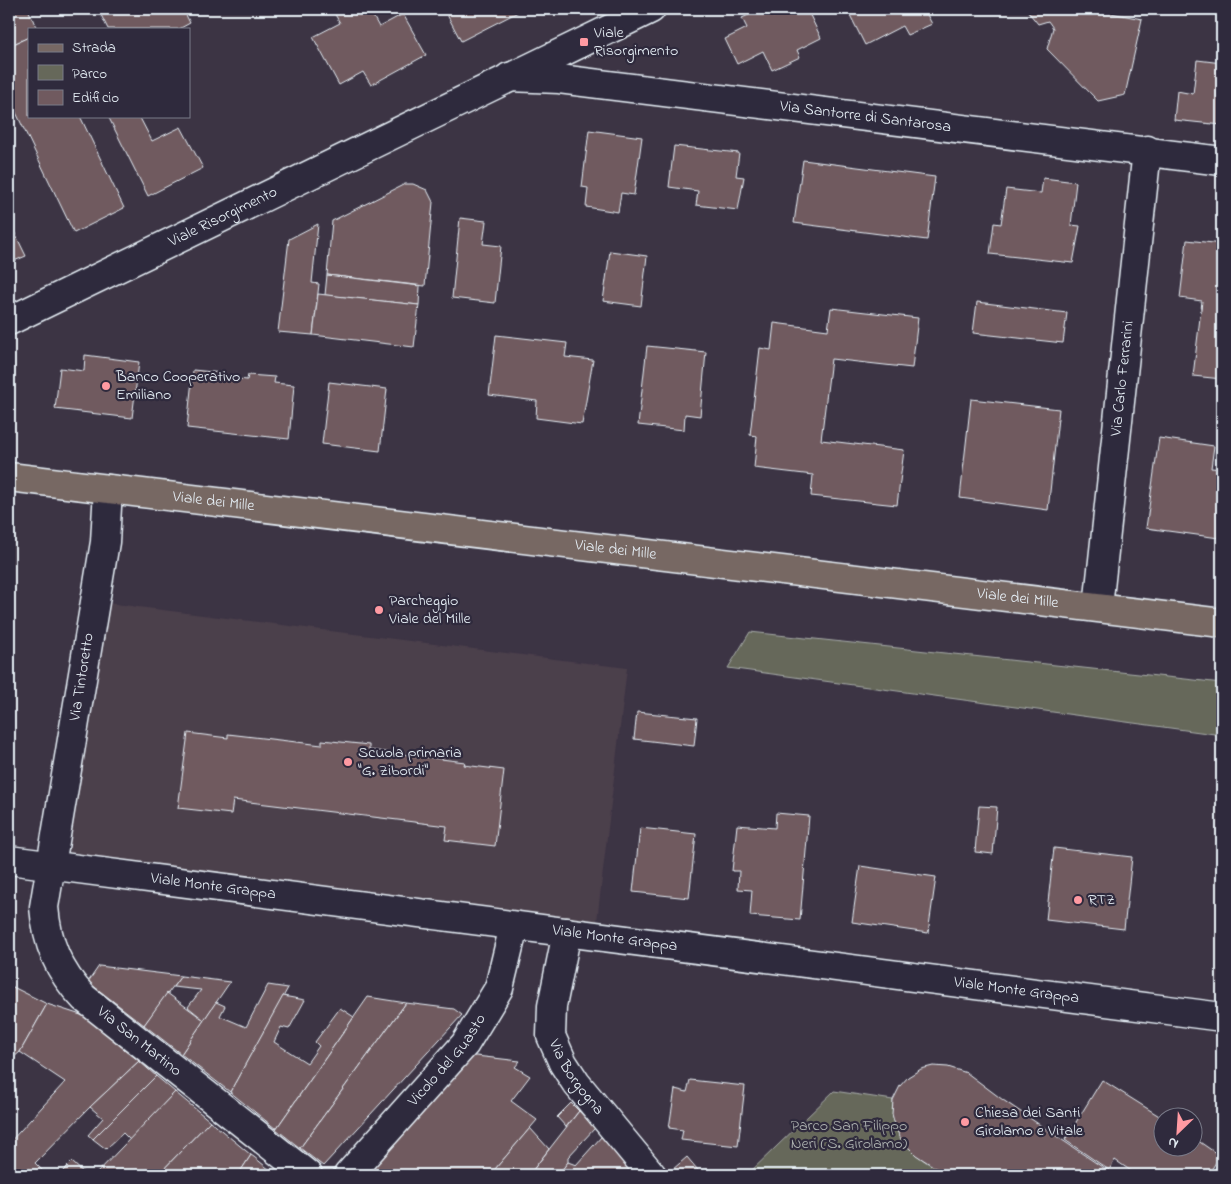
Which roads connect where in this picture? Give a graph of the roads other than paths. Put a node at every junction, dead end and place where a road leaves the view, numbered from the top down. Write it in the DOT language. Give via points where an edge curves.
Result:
graph roads {
  1 [pos="651,9"];
  2 [pos="509,77"];
  3 [pos="1147,150"];
  4 [pos="1222,161"];
  5 [pos="9,321"];
  6 [pos="9,477"];
  7 [pos="108,489"];
  8 [pos="1098,607"];
  9 [pos="1222,623"];
  10 [pos="11,863"];
  11 [pos="51,865"];
  12 [pos="514,926"];
  13 [pos="567,932"];
  14 [pos="1222,1017"];
  15 [pos="308,1175"];
  16 [pos="348,1175"];
  17 [pos="652,1175"];
  1 -- 2 [label="street, Viale Risorgimento"];
  2 -- 3 [label="street, Via Santorre di Santarosa" via="559,79"];
  2 -- 5 [label="street, Viale Risorgimento"];
  3 -- 4 [label="street, Via Santorre di Santarosa"];
  3 -- 8 [label="street, Via Carlo Ferrarini"];
  6 -- 7 [label="main road, Viale dei Mille"];
  7 -- 8 [label="main road, Viale dei Mille"];
  7 -- 11 [label="street, Via Tintoretto" via="105,542"];
  8 -- 9 [label="main road, Viale dei Mille"];
  10 -- 11 [label="street, Viale Monte Grappa"];
  11 -- 12 [label="street, Viale Monte Grappa"];
  11 -- 15 [label="street, Via San Martino" via="44,906 45,924 55,956 70,984"];
  12 -- 13 [label="street, Viale Monte Grappa"];
  12 -- 16 [label="street, Vicolo del Guasto" via="499,988 465,1044"];
  13 -- 14 [label="street, Viale Monte Grappa"];
  13 -- 17 [label="street, Via Borgogna" via="552,1006 552,1036 556,1049 576,1083"];
}
